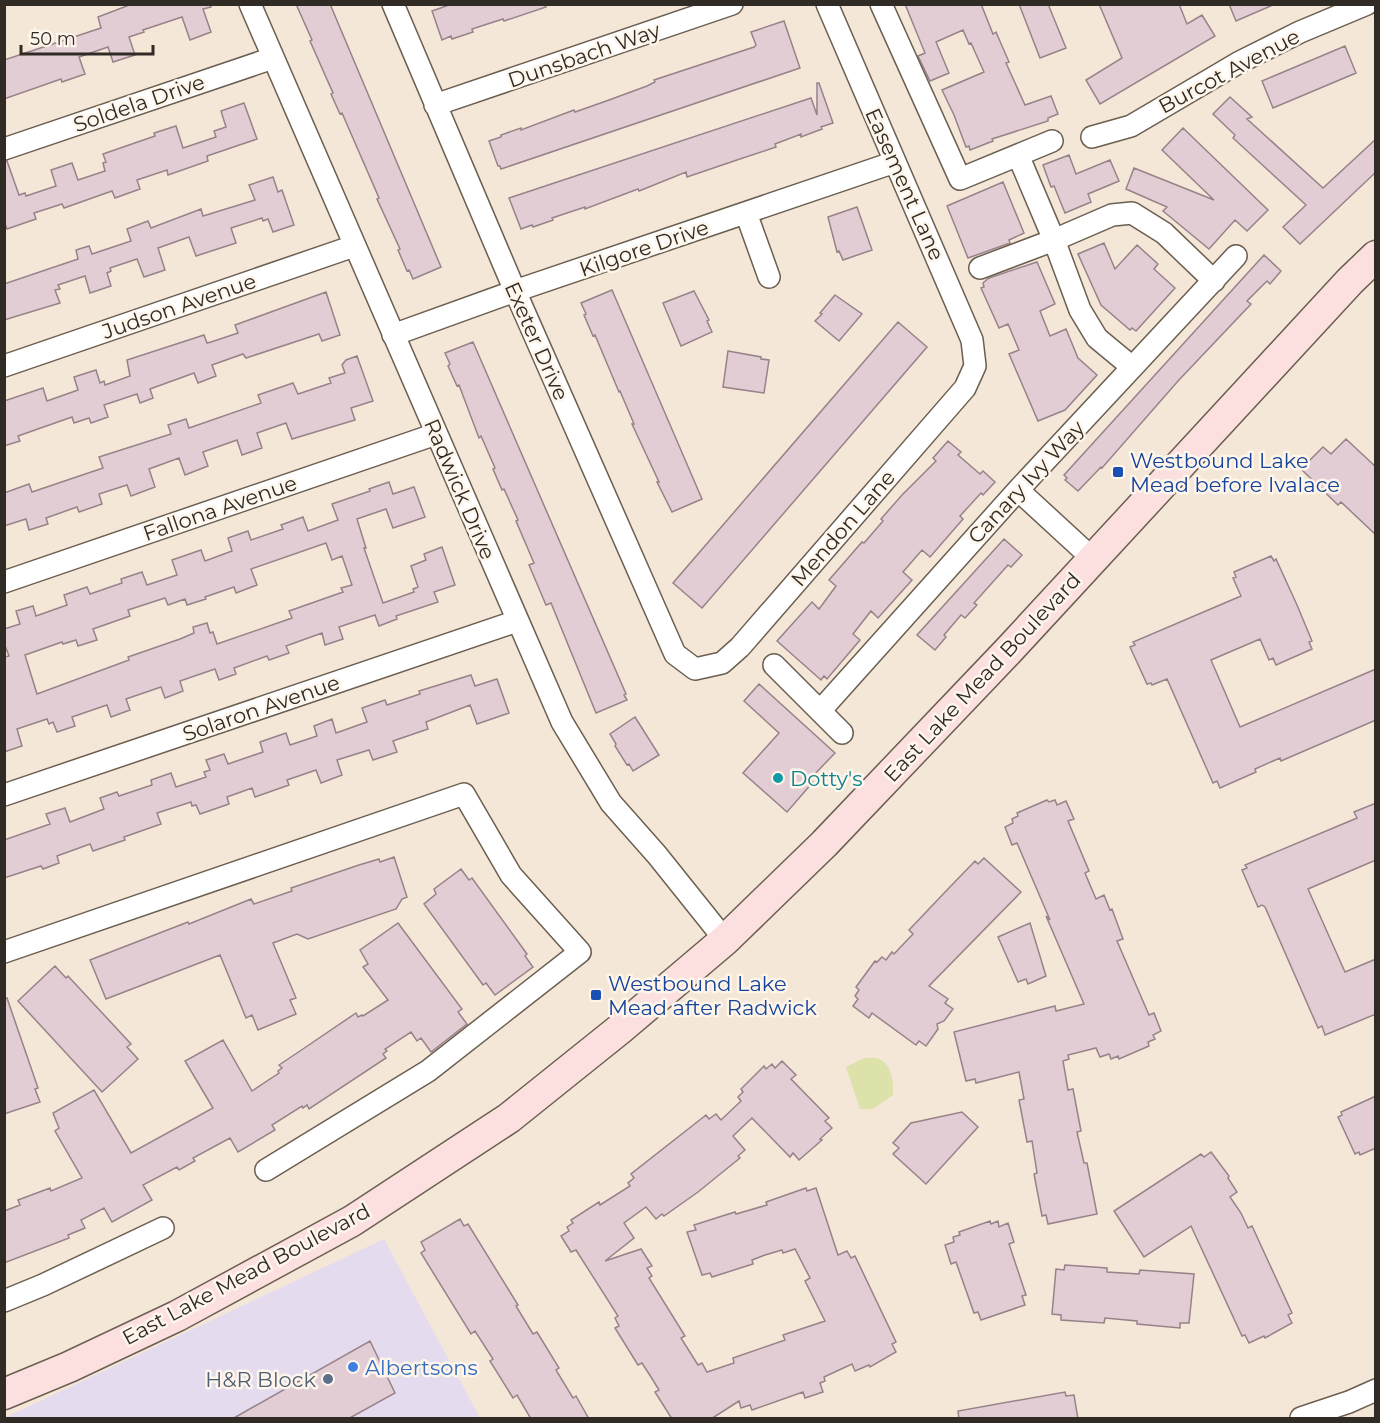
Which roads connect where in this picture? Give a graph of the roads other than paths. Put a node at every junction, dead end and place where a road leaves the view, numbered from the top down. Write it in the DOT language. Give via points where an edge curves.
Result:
graph roads {
  1 [pos="250,4"];
  2 [pos="393,4"];
  3 [pos="732,4"];
  4 [pos="827,4"];
  5 [pos="881,4"];
  6 [pos="1367,4"];
  7 [pos="273,58"];
  8 [pos="435,105"];
  9 [pos="1092,137"];
  10 [pos="1052,141"];
  11 [pos="4,149"];
  12 [pos="1018,155"];
  13 [pos="895,162"];
  14 [pos="746,213"];
  15 [pos="1054,240"];
  16 [pos="354,246"];
  17 [pos="1236,256"];
  18 [pos="1376,256"];
  19 [pos="980,268"];
  20 [pos="769,277"];
  21 [pos="1214,281"];
  22 [pos="515,291"];
  23 [pos="393,335"];
  24 [pos="4,366"];
  25 [pos="975,366"];
  26 [pos="1132,367"];
  27 [pos="436,434"];
  28 [pos="1018,490"];
  29 [pos="1093,559"];
  30 [pos="4,582"];
  31 [pos="518,621"];
  32 [pos="774,665"];
  33 [pos="695,669"];
  34 [pos="820,711"];
  35 [pos="842,733"];
  36 [pos="4,795"];
  37 [pos="725,940"];
  38 [pos="4,952"];
  39 [pos="266,1170"];
  40 [pos="163,1228"];
  41 [pos="4,1300"];
  42 [pos="1376,1390"];
  43 [pos="4,1394"];
  44 [pos="1301,1419"];
  1 -- 7 [label="street, Radwick Drive"];
  2 -- 8 [label="street, Exeter Drive"];
  3 -- 8 [label="street, Dunsbach Way"];
  4 -- 13 [label="street, Easement Lane"];
  5 -- 12 [label="street" via="960,179"];
  6 -- 9 [label="street, Burcot Avenue" via="1238,63 1131,126"];
  7 -- 11 [label="street, Soldela Drive"];
  7 -- 16 [label="street, Radwick Drive"];
  8 -- 22 [label="street, Exeter Drive"];
  10 -- 12 [label="street"];
  12 -- 15 [label="street"];
  13 -- 14 [label="street, Kilgore Drive"];
  13 -- 25 [label="street, Easement Lane" via="972,340"];
  14 -- 20 [label="street"];
  14 -- 22 [label="street, Kilgore Drive"];
  15 -- 19 [label="street"];
  15 -- 21 [label="street" via="1112,215 1132,213 1164,233"];
  15 -- 26 [label="street" via="1080,310 1097,338"];
  16 -- 23 [label="street, Radwick Drive"];
  16 -- 24 [label="street, Judson Avenue"];
  17 -- 21 [label="street, Canary Ivy Way"];
  18 -- 29 [label="main road, East Lake Mead Boulevard"];
  21 -- 26 [label="street, Canary Ivy Way"];
  22 -- 23 [label="street, Kilgore Drive"];
  22 -- 33 [label="street, Exeter Drive" via="675,654"];
  23 -- 27 [label="street, Radwick Drive"];
  25 -- 33 [label="street, Mendon Lane" via="965,388 740,647 722,663"];
  26 -- 28 [label="street, Canary Ivy Way"];
  27 -- 30 [label="street, Fallona Avenue"];
  27 -- 31 [label="street, Radwick Drive"];
  28 -- 29 [label="street"];
  28 -- 34 [label="street, Canary Ivy Way"];
  29 -- 37 [label="main road, East Lake Mead Boulevard" via="824,844"];
  31 -- 36 [label="street, Solaron Avenue"];
  31 -- 37 [label="street, Radwick Drive" via="562,722 611,803"];
  32 -- 34 [label="street"];
  34 -- 35 [label="street"];
  37 -- 43 [label="main road, East Lake Mead Boulevard" via="509,1118 352,1221 177,1316"];
  38 -- 39 [label="street" via="464,794 511,874 580,952 428,1071"];
  40 -- 41 [label="street"];
  42 -- 44 [label="street"];
}
